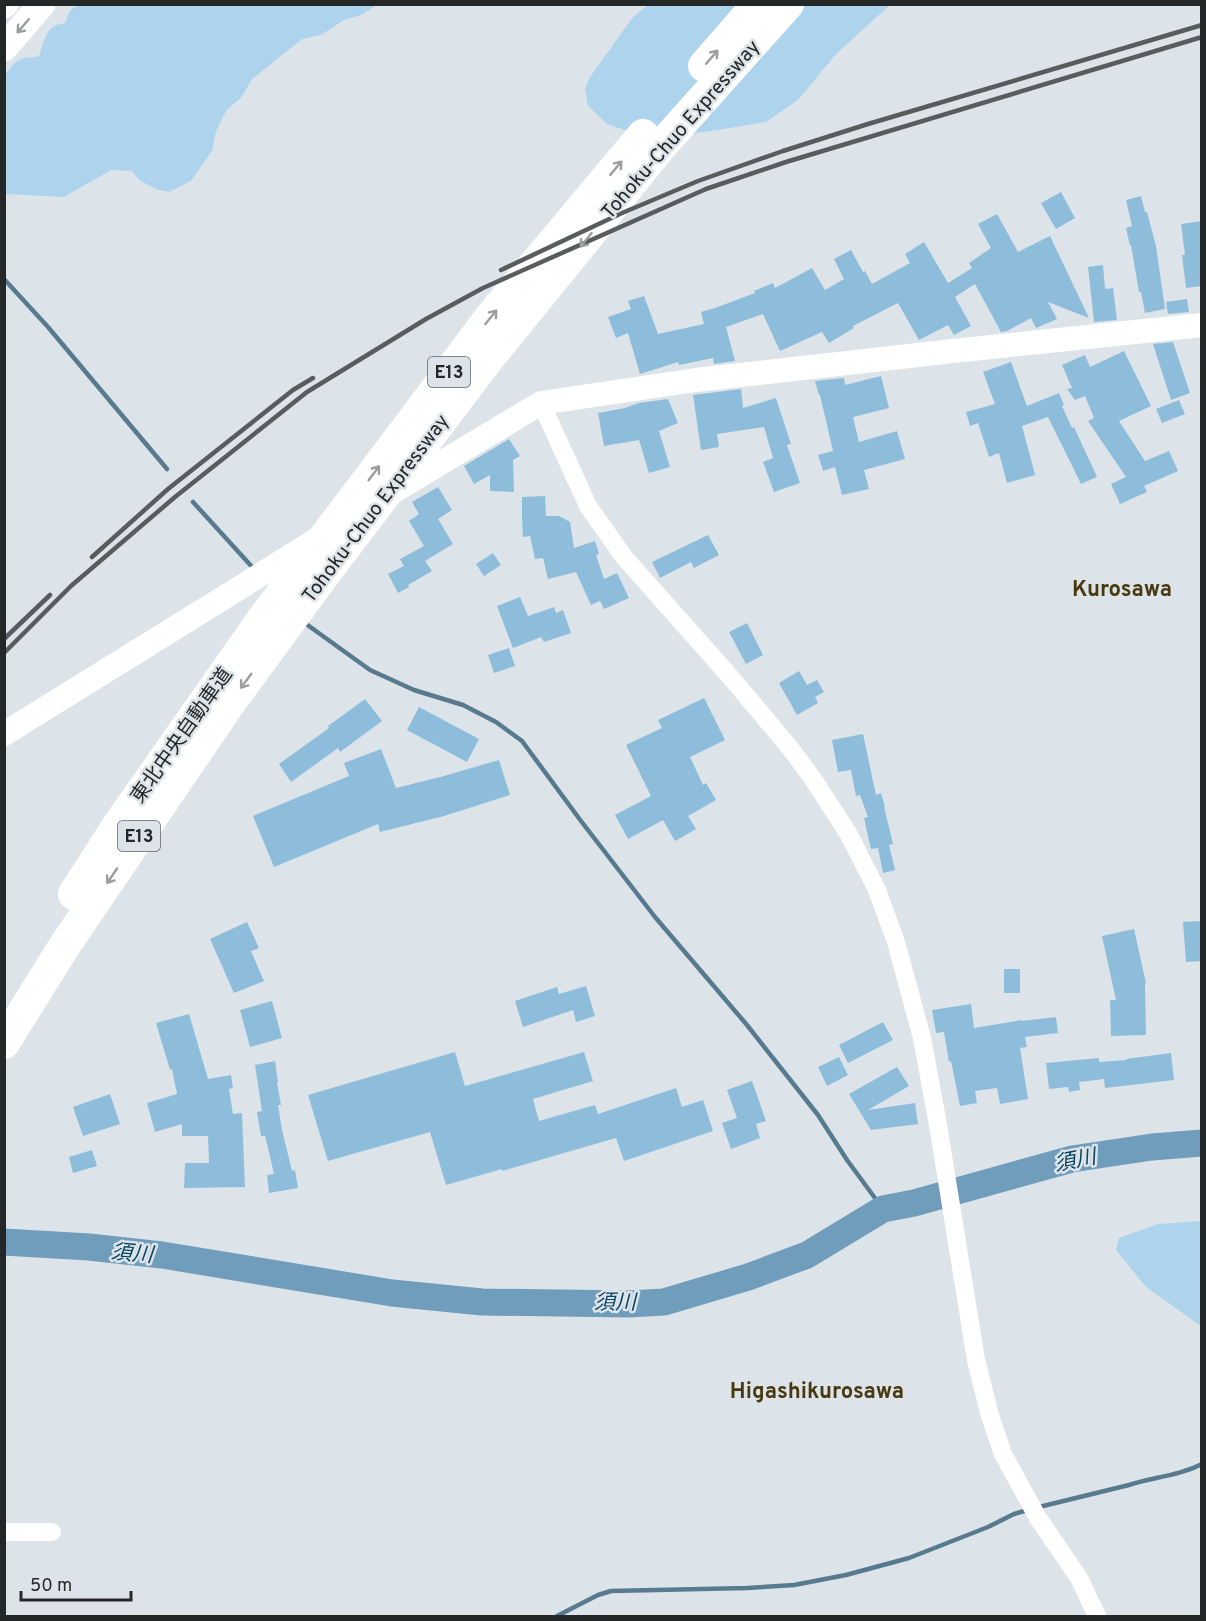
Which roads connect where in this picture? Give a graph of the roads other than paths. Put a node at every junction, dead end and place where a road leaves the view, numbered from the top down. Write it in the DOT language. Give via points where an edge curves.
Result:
graph roads {
  1 [pos="42,4"];
  2 [pos="758,4"];
  3 [pos="788,4"];
  4 [pos="4,48"];
  5 [pos="654,139"];
  6 [pos="1202,325"];
  7 [pos="541,403"];
  8 [pos="271,627"];
  9 [pos="4,734"];
  10 [pos="4,1004"];
  11 [pos="4,1043"];
  12 [pos="4,1532"];
  13 [pos="52,1532"];
  14 [pos="1097,1617"];
  1 -- 4 [label="main road, one-way"];
  5 -- 2 [label="highway, Tohoku-Chuo Expressway / E13, one-way"];
  3 -- 5 [label="highway, Tohoku-Chuo Expressway / E13"];
  5 -- 8 [label="highway, Tohoku-Chuo Expressway / E13" via="488,359"];
  6 -- 7 [label="street" via="696,380"];
  7 -- 9 [label="street"];
  7 -- 14 [label="street" via="588,506 624,557 733,680 813,779 848,833 877,890 896,942 922,1038 976,1360 990,1416 1003,1454 1038,1518 1079,1578"];
  8 -- 10 [label="highway, 東北中央自動車道 / E13" via="119,824"];
  8 -- 11 [label="highway, Tohoku-Chuo Expressway / E13, one-way" via="229,704"];
  12 -- 13 [label="street"];
}
